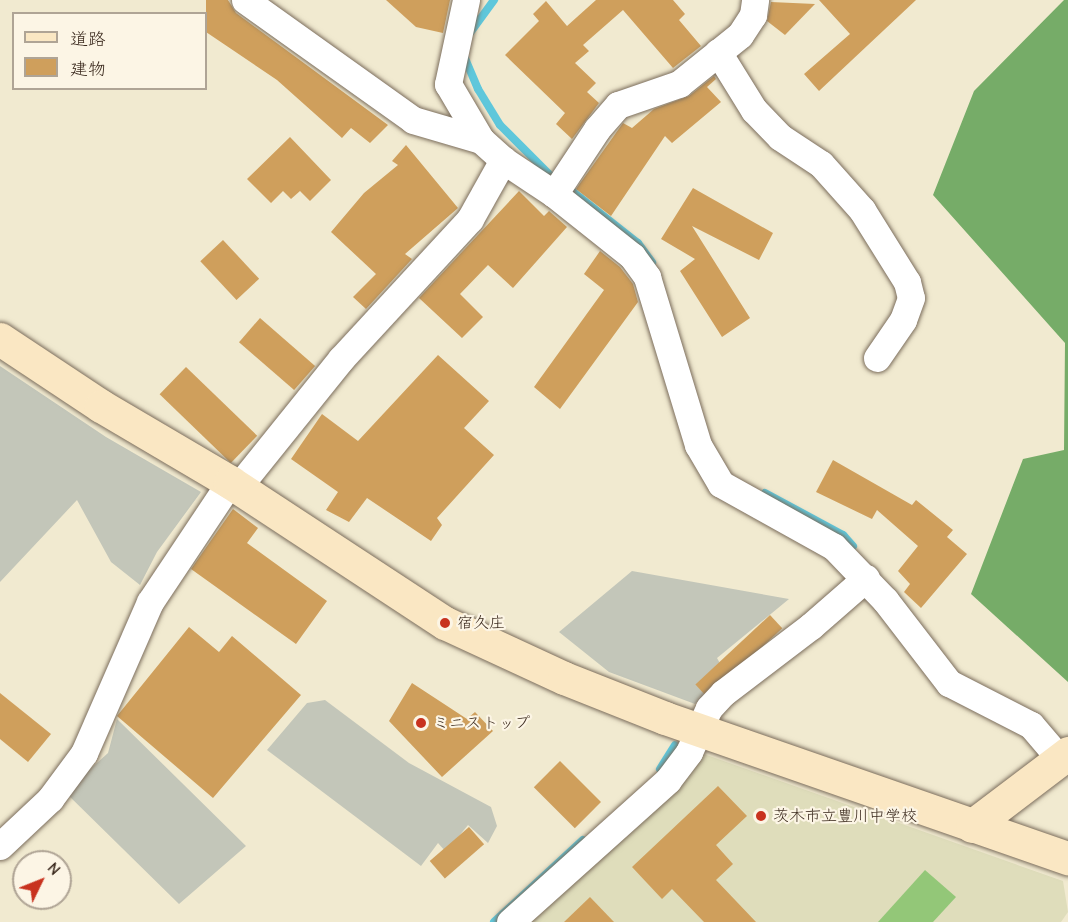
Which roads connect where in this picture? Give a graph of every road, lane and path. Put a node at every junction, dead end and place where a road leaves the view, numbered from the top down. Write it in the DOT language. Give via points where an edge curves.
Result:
graph roads {
  1 [pos="245,0"];
  2 [pos="466,0"];
  3 [pos="755,0"];
  4 [pos="718,52"];
  5 [pos="482,140"];
  6 [pos="502,160"];
  7 [pos="554,194"];
  8 [pos="0,339"];
  9 [pos="876,358"];
  10 [pos="234,485"];
  11 [pos="866,578"];
  12 [pos="699,730"];
  13 [pos="1064,756"];
  14 [pos="972,826"];
  15 [pos="0,846"];
  16 [pos="1068,858"];
  17 [pos="510,922"];
  1 -- 5 [label="street" via="413,120"];
  2 -- 5 [label="street" via="448,84"];
  3 -- 4 [label="street" via="753,15 740,35"];
  4 -- 7 [label="street" via="679,84 618,105 597,129"];
  4 -- 9 [label="street" via="754,110 780,137 821,164 862,210 907,282 911,298 903,320"];
  5 -- 6 [label="street"];
  6 -- 7 [label="street"];
  6 -- 10 [label="street" via="470,219 341,358"];
  7 -- 11 [label="street" via="616,241 641,266 698,445 721,484 825,540"];
  8 -- 10 [label="street" via="101,406"];
  10 -- 12 [label="street" via="445,623 564,678"];
  10 -- 15 [label="street" via="150,602 84,753 50,799"];
  11 -- 12 [label="street" via="811,626 740,677 709,708"];
  11 -- 13 [label="street" via="949,683 1031,725"];
  12 -- 14 [label="street"];
  12 -- 17 [label="street" via="668,780 643,806 566,868"];
  13 -- 14 [label="street"];
  14 -- 16 [label="street"];
}
